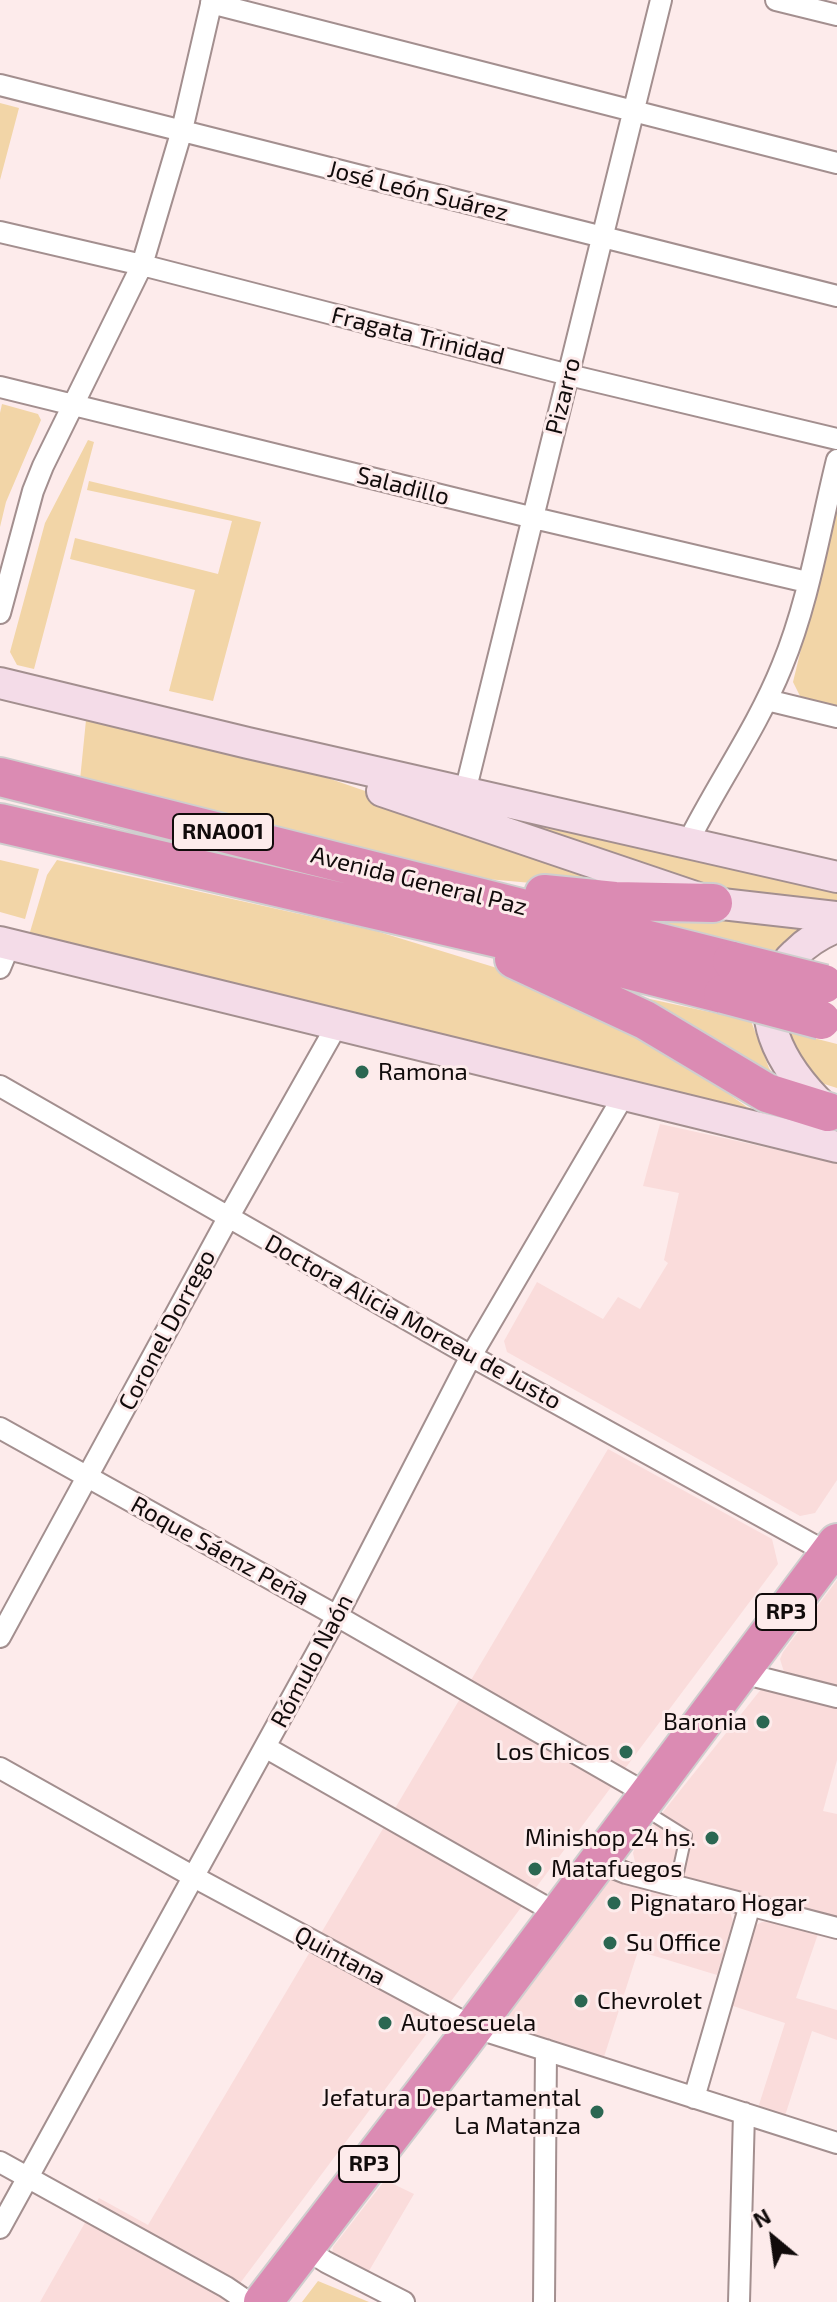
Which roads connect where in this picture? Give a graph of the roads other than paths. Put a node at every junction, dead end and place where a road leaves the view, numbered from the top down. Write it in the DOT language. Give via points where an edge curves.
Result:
graph roads {
  1 [pos="661,0"];
  2 [pos="776,0"];
  3 [pos="212,2"];
  4 [pos="837,15"];
  5 [pos="0,85"];
  6 [pos="633,111"];
  7 [pos="182,130"];
  8 [pos="837,163"];
  9 [pos="0,232"];
  10 [pos="602,239"];
  11 [pos="142,265"];
  12 [pos="837,296"];
  13 [pos="569,375"];
  14 [pos="0,387"];
  15 [pos="75,405"];
  16 [pos="837,439"];
  17 [pos="837,460"];
  18 [pos="534,518"];
  19 [pos="807,582"];
  20 [pos="0,613"];
  21 [pos="0,683"];
  22 [pos="767,700"];
  23 [pos="837,717"];
  24 [pos="248,743"];
  25 [pos="0,777"];
  26 [pos="465,792"];
  27 [pos="5,825"];
  28 [pos="687,844"];
  29 [pos="837,877"];
  30 [pos="445,887"];
  31 [pos="713,903"];
  32 [pos="837,917"];
  33 [pos="424,920"];
  34 [pos="837,927"];
  35 [pos="3,951"];
  36 [pos="728,978"];
  37 [pos="830,1004"];
  38 [pos="337,1025"];
  39 [pos="0,1086"];
  40 [pos="624,1095"];
  41 [pos="834,1124"];
  42 [pos="228,1218"];
  43 [pos="471,1356"];
  44 [pos="0,1428"];
  45 [pos="88,1477"];
  46 [pos="833,1548"];
  47 [pos="337,1616"];
  48 [pos="0,1637"];
  49 [pos="742,1670"];
  50 [pos="837,1697"];
  51 [pos="265,1747"];
  52 [pos="0,1768"];
  53 [pos="643,1800"];
  54 [pos="596,1861"];
  55 [pos="194,1877"];
  56 [pos="675,1886"];
  57 [pos="750,1905"];
  58 [pos="558,1914"];
  59 [pos="837,1928"];
  60 [pos="473,2027"];
  61 [pos="546,2050"];
  62 [pos="694,2098"];
  63 [pos="744,2113"];
  64 [pos="837,2143"];
  65 [pos="0,2162"];
  66 [pos="29,2177"];
  67 [pos="0,2228"];
  68 [pos="304,2248"];
  69 [pos="248,2302"];
  70 [pos="263,2302"];
  71 [pos="404,2302"];
  72 [pos="544,2302"];
  73 [pos="739,2302"];
  1 -- 6 [label="street, Pizarro"];
  2 -- 4 [label="street"];
  3 -- 6 [label="street"];
  3 -- 7 [label="street"];
  5 -- 7 [label="street, José León Suárez"];
  6 -- 8 [label="street"];
  6 -- 10 [label="street, Pizarro"];
  7 -- 10 [label="street, José León Suárez"];
  7 -- 11 [label="street"];
  9 -- 11 [label="street, Fragata Trinidad"];
  10 -- 12 [label="street, José León Suárez"];
  10 -- 13 [label="street, Pizarro"];
  11 -- 13 [label="street, Fragata Trinidad"];
  11 -- 15 [label="street"];
  13 -- 16 [label="street, Fragata Trinidad"];
  13 -- 18 [label="street, Pizarro"];
  14 -- 15 [label="street, Saladillo"];
  15 -- 18 [label="street, Saladillo"];
  15 -- 20 [label="street" via="33,491"];
  17 -- 19 [label="street"];
  18 -- 19 [label="street, Saladillo"];
  18 -- 26 [label="street, Pizarro"];
  19 -- 22 [label="street" via="794,637"];
  21 -- 24 [label="street"];
  22 -- 23 [label="street"];
  22 -- 28 [label="street"];
  24 -- 26 [label="street"];
  24 -- 31 [label="street"];
  25 -- 30 [label="highway, Avenida General Paz / RNA001"];
  26 -- 28 [label="street"];
  27 -- 33 [label="highway, Avenida General Paz / RNA001"];
  28 -- 29 [label="street"];
  30 -- 31 [label="highway"];
  30 -- 36 [label="highway, Avenida General Paz / RNA001"];
  31 -- 32 [label="street"];
  33 -- 36 [label="highway, Avenida General Paz / RNA001"];
  33 -- 41 [label="highway" via="632,1013 767,1093"];
  34 -- 41 [label="street" via="786,962 768,1001 776,1044 787,1067"];
  35 -- 38 [label="street"];
  36 -- 37 [label="highway, Avenida General Paz / RNA001, bridge"];
  38 -- 40 [label="street"];
  38 -- 42 [label="street, Coronel Dorrego"];
  39 -- 42 [label="street, Doctora Alicia Moreau de Justo"];
  40 -- 41 [label="street"];
  40 -- 43 [label="street, Rómulo Naón"];
  42 -- 43 [label="street, Doctora Alicia Moreau de Justo"];
  42 -- 45 [label="street, Coronel Dorrego"];
  43 -- 46 [label="street, Doctora Alicia Moreau de Justo"];
  43 -- 47 [label="street, Rómulo Naón"];
  44 -- 45 [label="street, Roque Sáenz Peña"];
  45 -- 47 [label="street, Roque Sáenz Peña"];
  45 -- 48 [label="street, Coronel Dorrego"];
  46 -- 49 [label="highway, RP3"];
  47 -- 51 [label="street, Rómulo Naón"];
  47 -- 53 [label="street, Roque Sáenz Peña"];
  49 -- 50 [label="street"];
  49 -- 53 [label="highway, RP3"];
  51 -- 55 [label="street, Rómulo Naón"];
  51 -- 58 [label="street"];
  52 -- 55 [label="street, Quintana"];
  53 -- 54 [label="highway, RP3"];
  53 -- 56 [label="lane" via="686,1836"];
  54 -- 56 [label="street"];
  54 -- 58 [label="highway, RP3"];
  55 -- 60 [label="street, Quintana"];
  55 -- 66 [label="street, Rómulo Naón"];
  56 -- 57 [label="street"];
  57 -- 59 [label="street"];
  57 -- 62 [label="street"];
  58 -- 60 [label="highway, RP3"];
  60 -- 61 [label="street, Quintana"];
  60 -- 68 [label="highway, RP3"];
  61 -- 62 [label="street, Quintana"];
  61 -- 72 [label="street"];
  62 -- 63 [label="street, Quintana"];
  63 -- 64 [label="street, Quintana"];
  63 -- 73 [label="street"];
  65 -- 66 [label="street"];
  66 -- 67 [label="street, Rómulo Naón"];
  66 -- 69 [label="street"];
  68 -- 70 [label="highway, RP3"];
  68 -- 71 [label="street"];
}
